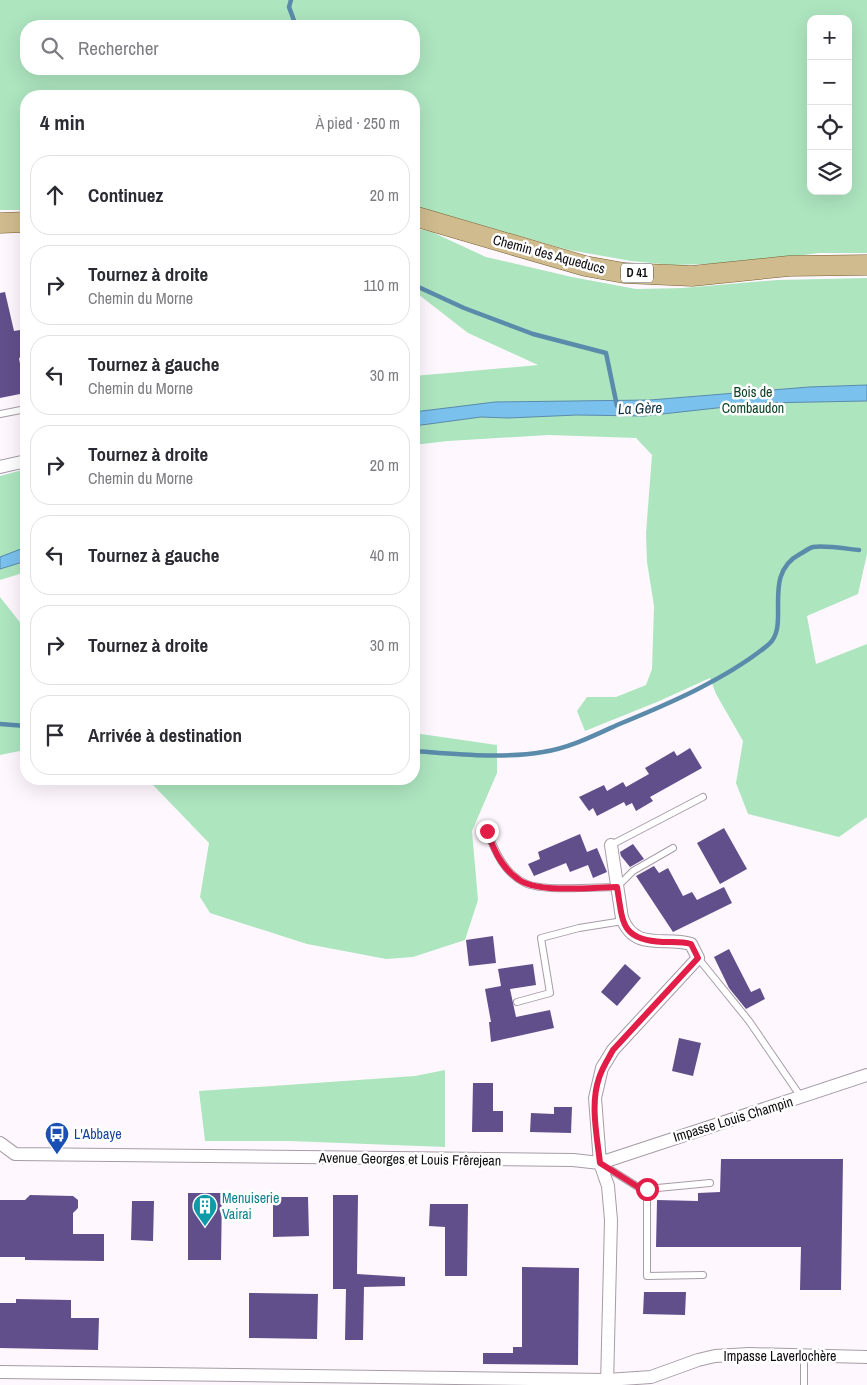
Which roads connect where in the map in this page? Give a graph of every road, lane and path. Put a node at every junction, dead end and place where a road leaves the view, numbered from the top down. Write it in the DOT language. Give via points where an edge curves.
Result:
graph roads {
  1 [pos="420,218"];
  2 [pos="20,222"];
  3 [pos="0,223"];
  4 [pos="867,265"];
  5 [pos="20,410"];
  6 [pos="0,414"];
  7 [pos="20,462"];
  8 [pos="0,467"];
  9 [pos="702,797"];
  10 [pos="487,831"];
  11 [pos="611,845"];
  12 [pos="673,848"];
  13 [pos="617,887"];
  14 [pos="623,921"];
  15 [pos="698,958"];
  16 [pos="517,1002"];
  17 [pos="867,1075"];
  18 [pos="801,1098"];
  19 [pos="0,1143"];
  20 [pos="0,1154"];
  21 [pos="15,1154"];
  22 [pos="600,1163"];
  23 [pos="710,1183"];
  24 [pos="647,1189"];
  25 [pos="703,1275"];
  26 [pos="804,1355"];
  27 [pos="867,1357"];
  28 [pos="0,1372"];
  29 [pos="607,1382"];
  30 [pos="804,1385"];
  1 -- 4 [label="main road, Chemin des Aqueducs / D 41" via="584,266 624,273 692,276 790,266"];
  2 -- 3 [label="main road"];
  5 -- 6 [label="lane"];
  7 -- 8 [label="street"];
  9 -- 11 [label="lane"];
  10 -- 13 [label="lane" via="506,869 527,885 558,889"];
  11 -- 13 [label="street"];
  12 -- 13 [label="lane" via="633,871"];
  13 -- 14 [label="street"];
  14 -- 15 [label="street" via="636,937 691,944"];
  14 -- 16 [label="lane" via="541,938 550,993"];
  15 -- 18 [label="lane" via="748,1021"];
  15 -- 22 [label="street" via="613,1050 602,1068 594,1098"];
  17 -- 18 [label="street, Impasse Louis Champin"];
  18 -- 22 [label="street, Impasse Louis Champin"];
  19 -- 21 [label="street"];
  20 -- 21 [label="street, Avenue Georges et Louis Frêrejean"];
  21 -- 22 [label="street, Avenue Georges et Louis Frêrejean" via="573,1160"];
  22 -- 24 [label="lane" via="638,1187"];
  22 -- 29 [label="street" via="608,1186 611,1220"];
  23 -- 24 [label="lane"];
  24 -- 25 [label="lane" via="647,1276"];
  26 -- 27 [label="street, Impasse Laverlochère"];
  26 -- 29 [label="street, Impasse Laverlochère" via="715,1356 651,1377"];
  26 -- 30 [label="lane"];
  28 -- 29 [label="street, Impasse Laverlochère"];
}
